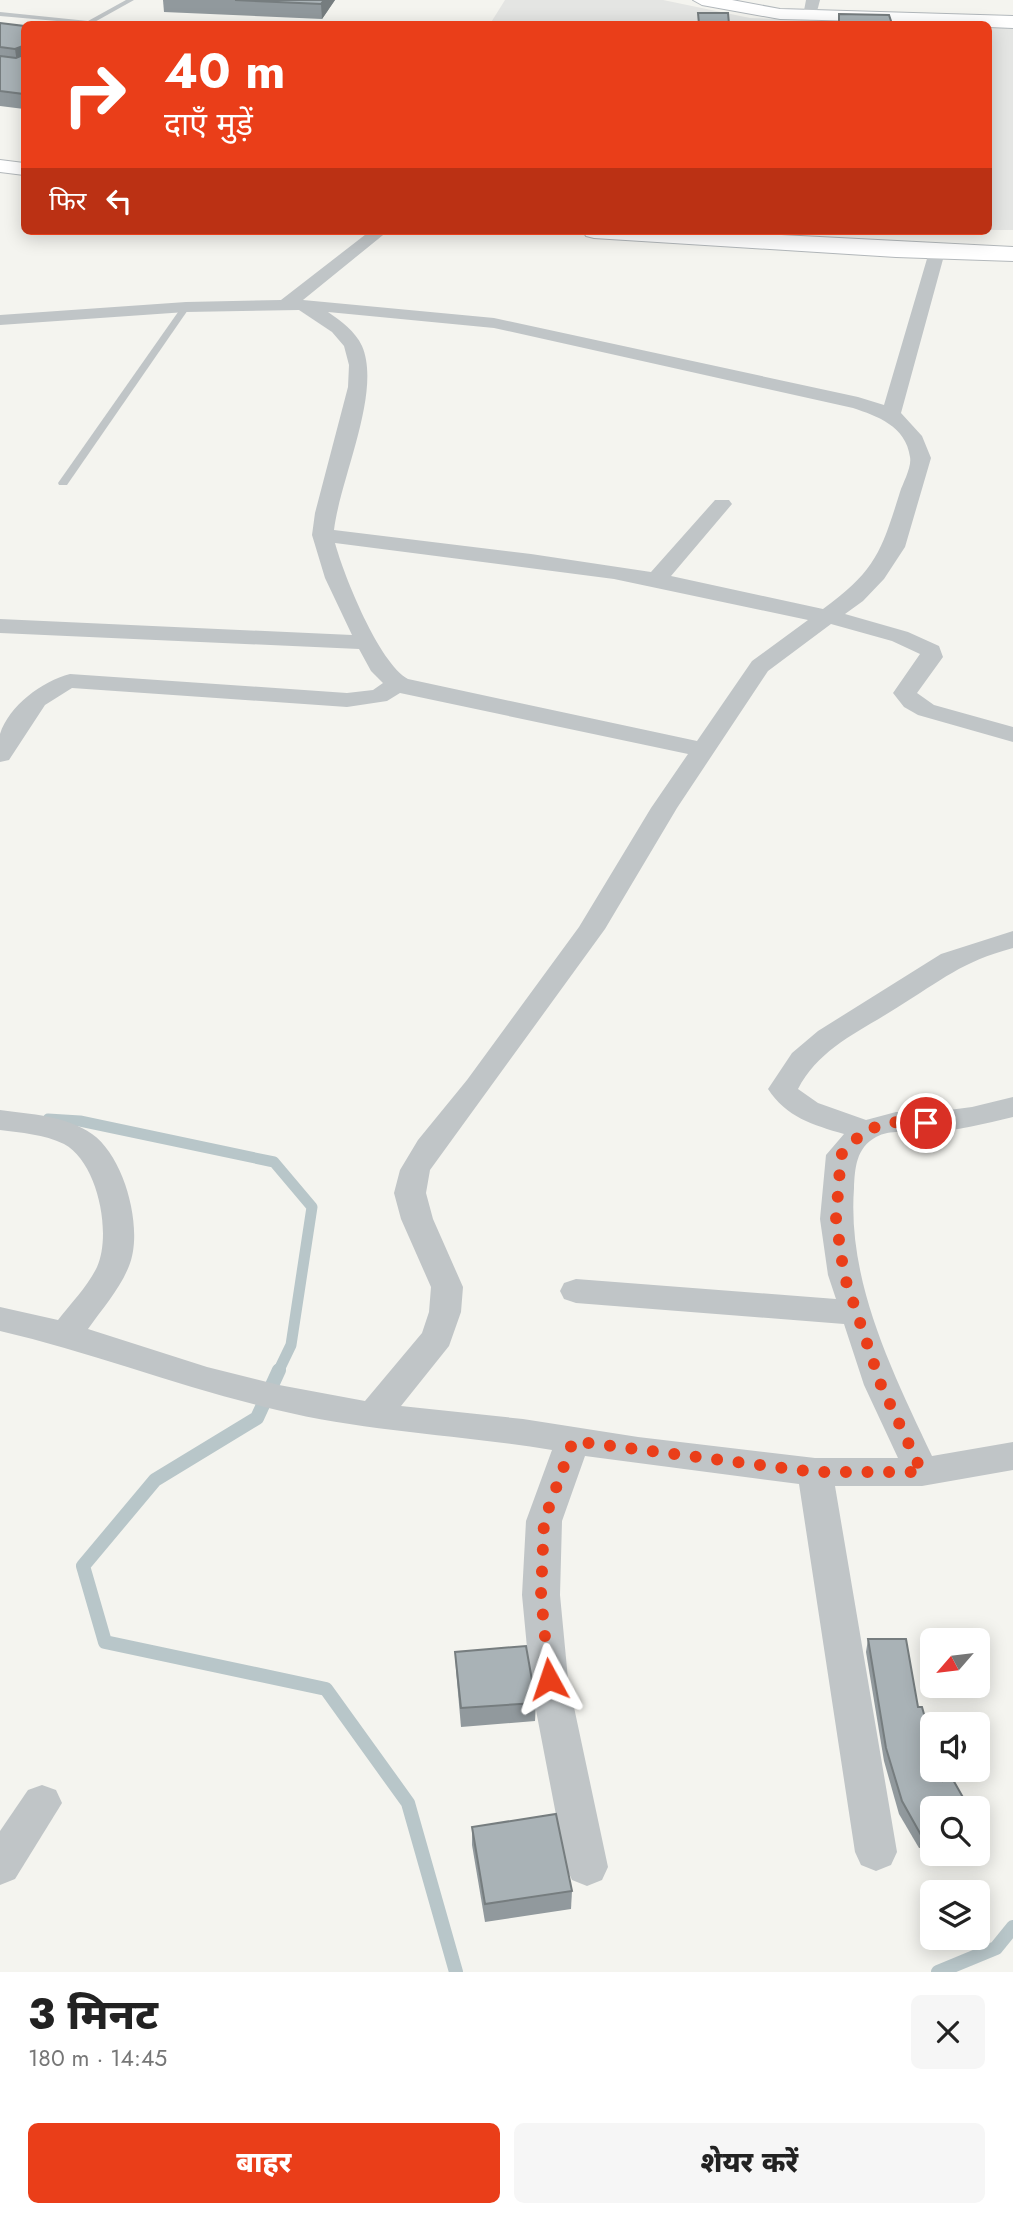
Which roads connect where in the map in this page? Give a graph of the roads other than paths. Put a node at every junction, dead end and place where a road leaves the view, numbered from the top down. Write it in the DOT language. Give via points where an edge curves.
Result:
graph roads {
  1 [pos="131,0"];
  2 [pos="702,0"];
  3 [pos="811,8"];
  4 [pos="0,14"];
  5 [pos="62,21"];
  6 [pos="93,21"];
  7 [pos="1013,22"];
  8 [pos="0,156"];
  9 [pos="21,159"];
  10 [pos="0,166"];
  11 [pos="21,169"];
  12 [pos="375,235"];
  13 [pos="659,235"];
  14 [pos="789,235"];
  15 [pos="1013,244"];
  16 [pos="937,252"];
  17 [pos="1013,254"];
  18 [pos="294,305"];
  19 [pos="186,307"];
  20 [pos="0,320"];
  21 [pos="891,414"];
  22 [pos="63,483"];
  23 [pos="722,504"];
  24 [pos="323,535"];
  25 [pos="656,579"];
  26 [pos="829,618"];
  27 [pos="0,626"];
  28 [pos="367,643"];
  29 [pos="397,684"];
  30 [pos="1013,735"];
  31 [pos="703,750"];
  32 [pos="0,755"];
  33 [pos="1013,939"];
  34 [pos="1013,1107"];
  35 [pos="0,1120"];
  36 [pos="865,1130"];
  37 [pos="576,1291"];
  38 [pos="857,1313"];
  39 [pos="0,1319"];
  40 [pos="66,1334"];
  41 [pos="373,1416"];
  42 [pos="573,1441"];
  43 [pos="1013,1456"];
  44 [pos="815,1472"];
  45 [pos="922,1472"];
  46 [pos="42,1803"];
  47 [pos="876,1852"];
  48 [pos="0,1866"];
  49 [pos="586,1867"];
  1 -- 6 [label="lane"];
  2 -- 3 [label="main road" via="751,11"];
  3 -- 7 [label="main road"];
  4 -- 5 [label="lane"];
  8 -- 9 [label="main road"];
  10 -- 11 [label="main road"];
  12 -- 18 [label="street"];
  13 -- 16 [label="main road"];
  14 -- 15 [label="main road"];
  16 -- 17 [label="main road"];
  16 -- 21 [label="street"];
  18 -- 19 [label="street"];
  18 -- 21 [label="street" via="494,323"];
  18 -- 24 [label="street" via="346,336 354,347 358,369"];
  19 -- 20 [label="street"];
  19 -- 22 [label="lane"];
  21 -- 26 [label="street" via="912,436 920,458 894,547 876,574"];
  23 -- 25 [label="street"];
  24 -- 25 [label="street"];
  24 -- 28 [label="street" via="327,555"];
  25 -- 26 [label="street"];
  26 -- 30 [label="street" via="920,644 931,651 931,657 905,693 912,702"];
  26 -- 31 [label="street" via="760,666"];
  27 -- 28 [label="street"];
  28 -- 29 [label="street" via="386,675"];
  29 -- 31 [label="street"];
  29 -- 32 [label="street" via="379,696 347,700 70,681 37,698"];
  31 -- 41 [label="street" via="591,929 415,1170 410,1193 447,1287 445,1312 437,1337"];
  33 -- 36 [label="street" via="961,955 921,976 812,1048 788,1077 783,1089 799,1108"];
  34 -- 36 [label="street" via="972,1117 896,1122"];
  35 -- 40 [label="street" via="61,1131 84,1143 100,1163 111,1189 119,1220 114,1265"];
  36 -- 38 [label="street" via="841,1155 836,1219 844,1275"];
  37 -- 38 [label="street"];
  38 -- 45 [label="street" via="881,1385"];
  39 -- 40 [label="street"];
  40 -- 41 [label="street" via="205,1379"];
  41 -- 42 [label="street"];
  42 -- 44 [label="street"];
  42 -- 49 [label="street" via="544,1521 541,1595 549,1679"];
  43 -- 45 [label="street"];
  44 -- 45 [label="street"];
  44 -- 47 [label="street"];
  46 -- 48 [label="street"];
}
